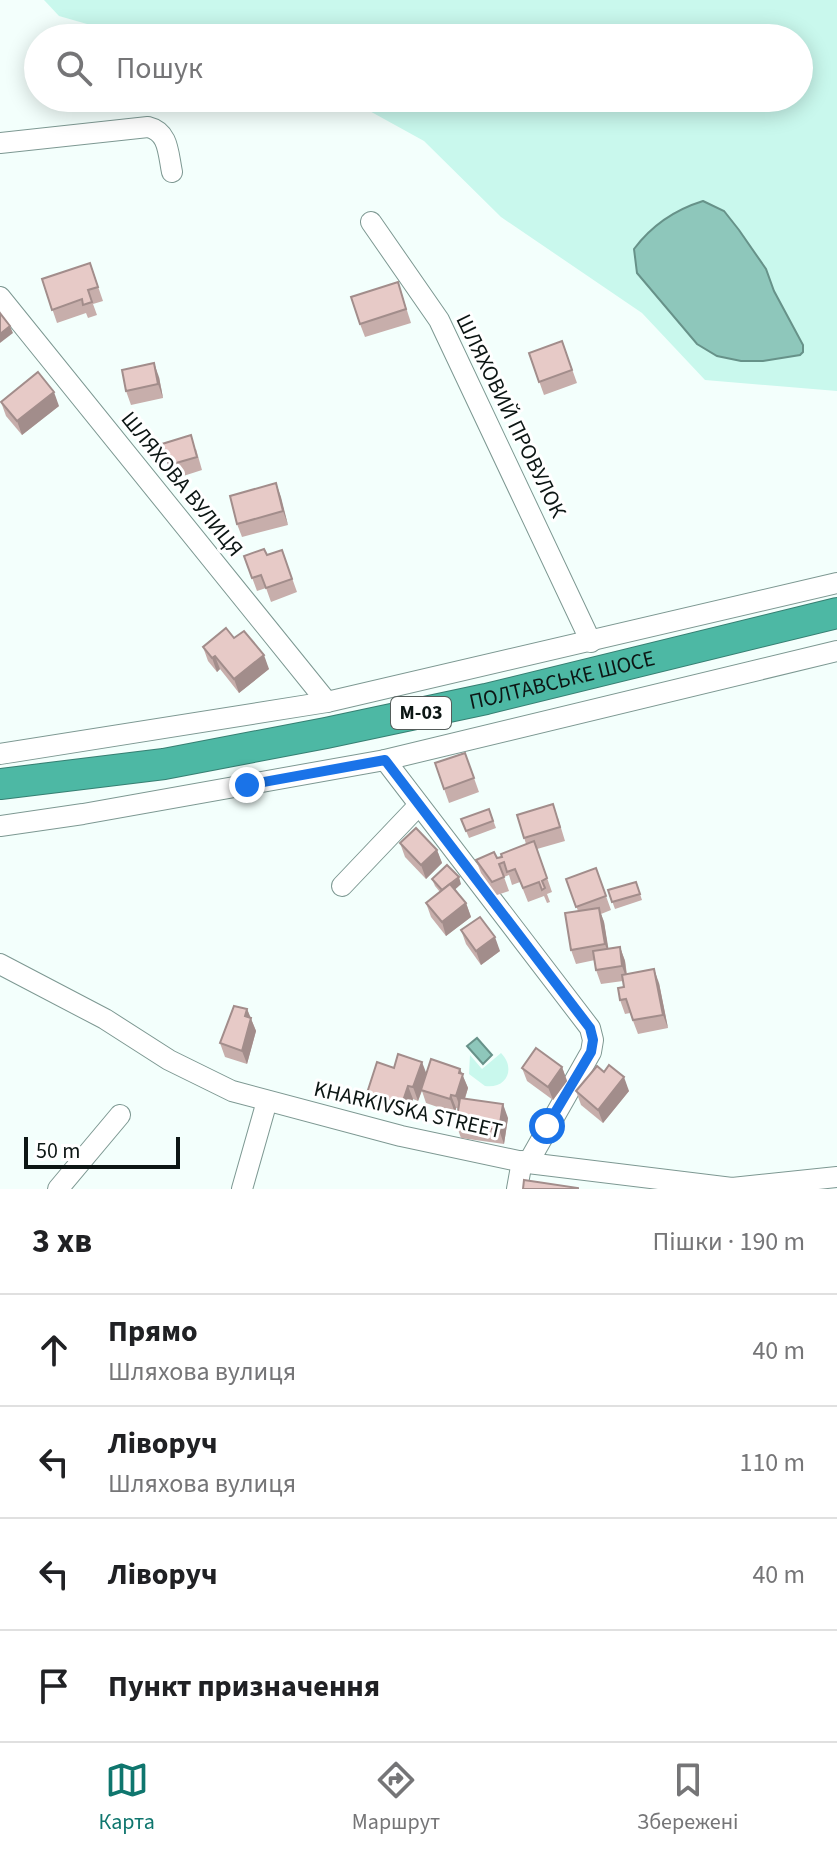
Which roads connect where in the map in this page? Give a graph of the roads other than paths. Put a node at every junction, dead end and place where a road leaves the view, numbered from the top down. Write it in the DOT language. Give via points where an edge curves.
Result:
graph roads {
  1 [pos="0,143"];
  2 [pos="172,172"];
  3 [pos="371,222"];
  4 [pos="2,305"];
  5 [pos="837,583"];
  6 [pos="837,613"];
  7 [pos="591,642"];
  8 [pos="837,651"];
  9 [pos="327,702"];
  10 [pos="0,754"];
  11 [pos="385,760"];
  12 [pos="0,784"];
  13 [pos="419,805"];
  14 [pos="0,826"];
  15 [pos="342,886"];
  16 [pos="0,964"];
  17 [pos="267,1101"];
  18 [pos="120,1115"];
  19 [pos="525,1162"];
  20 [pos="837,1177"];
  21 [pos="58,1189"];
  22 [pos="242,1189"];
  23 [pos="517,1189"];
  1 -- 2 [label="street" via="148,127 165,138"];
  3 -- 7 [label="street, ШЛЯХОВИЙ ПРОВУЛОК" via="439,320"];
  4 -- 9 [label="street, ШЛЯХОВА ВУЛИЦЯ"];
  5 -- 7 [label="street"];
  6 -- 12 [label="highway, ПОЛТАВСЬКЕ ШОСЕ / М-03" via="326,733 164,764"];
  7 -- 9 [label="street"];
  8 -- 11 [label="street"];
  9 -- 10 [label="street"];
  11 -- 13 [label="street"];
  11 -- 14 [label="street"];
  13 -- 15 [label="street"];
  13 -- 19 [label="street" via="592,1034 591,1052"];
  16 -- 17 [label="street, KHARKIVSKA STREET" via="105,1019 169,1060 232,1091"];
  17 -- 19 [label="street, KHARKIVSKA STREET"];
  17 -- 22 [label="street"];
  18 -- 21 [label="street"];
  19 -- 20 [label="street, KHARKIVSKA STREET" via="732,1188"];
  19 -- 23 [label="street"];
}
